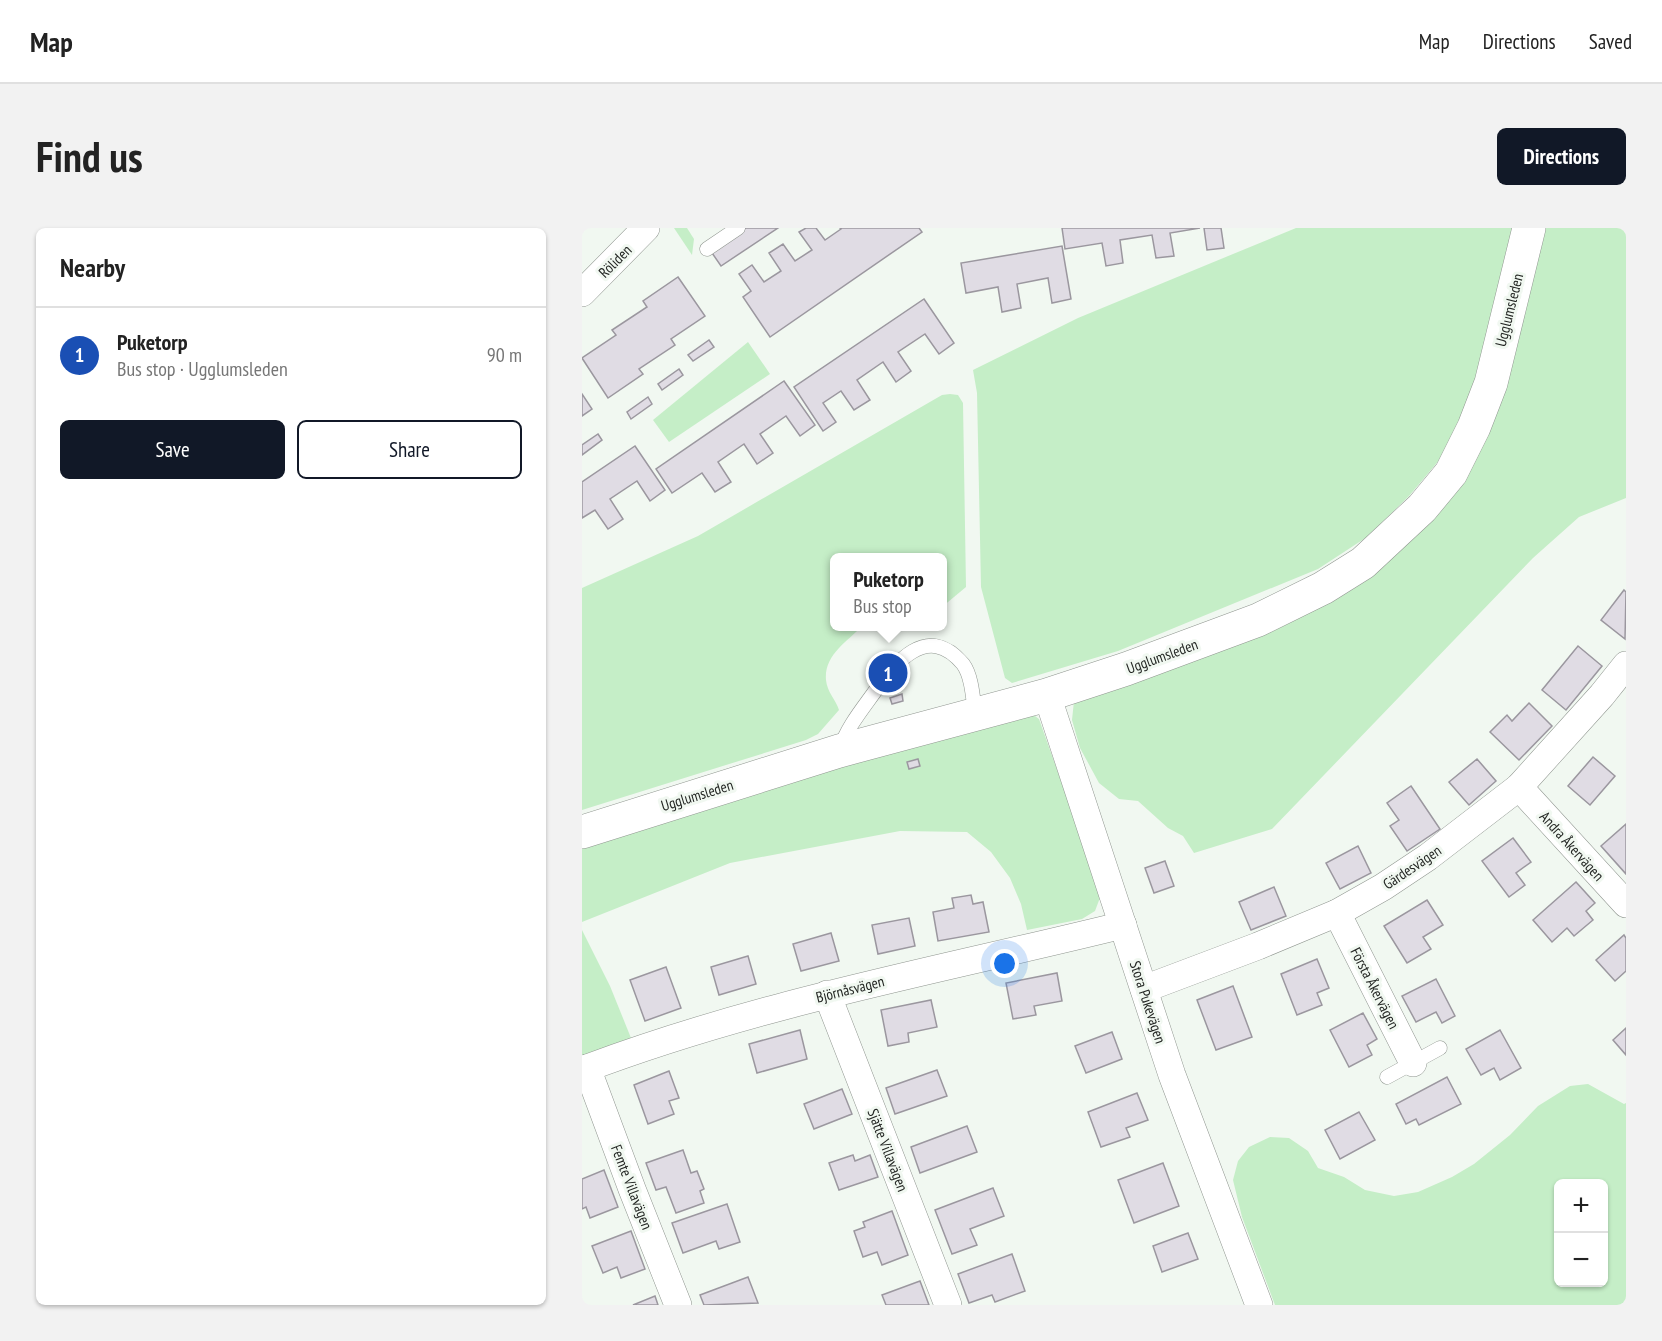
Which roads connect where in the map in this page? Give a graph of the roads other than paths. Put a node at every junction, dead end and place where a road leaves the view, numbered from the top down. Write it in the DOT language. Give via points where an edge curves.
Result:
graph roads {
  1 [pos="646,228"];
  2 [pos="738,228"];
  3 [pos="1529,228"];
  4 [pos="707,249"];
  5 [pos="582,293"];
  6 [pos="1626,665"];
  7 [pos="1047,695"];
  8 [pos="975,713"];
  9 [pos="839,751"];
  10 [pos="1519,787"];
  11 [pos="582,832"];
  12 [pos="1626,904"];
  13 [pos="1337,913"];
  14 [pos="1123,925"];
  15 [pos="1144,989"];
  16 [pos="827,994"];
  17 [pos="1440,1048"];
  18 [pos="1413,1063"];
  19 [pos="585,1069"];
  20 [pos="1387,1077"];
  21 [pos="678,1305"];
  22 [pos="948,1305"];
  23 [pos="1258,1305"];
  1 -- 5 [label="street, Röliden"];
  2 -- 4 [label="lane"];
  3 -- 7 [label="street, Ugglumsleden" via="1491,383 1474,427 1451,473 1399,531 1363,563 1258,620"];
  6 -- 10 [label="street, Gärdesvägen"];
  7 -- 8 [label="street, Ugglumsleden"];
  7 -- 14 [label="street, Stora Pukevägen"];
  8 -- 9 [label="street, Ugglumsleden"];
  8 -- 9 [label="lane" via="964,665 941,647 921,647 906,654 888,673 846,731"];
  9 -- 11 [label="street, Ugglumsleden"];
  10 -- 12 [label="street, Andra Åkervägen"];
  10 -- 13 [label="street, Gärdesvägen" via="1428,858"];
  13 -- 15 [label="street, Gärdesvägen"];
  13 -- 18 [label="street, Första Åkervägen"];
  14 -- 15 [label="street, Stora Pukevägen"];
  14 -- 16 [label="street, Björnåsvägen"];
  15 -- 23 [label="street, Stora Pukevägen"];
  16 -- 19 [label="street, Björnåsvägen" via="656,1043"];
  16 -- 22 [label="street, Sjätte Villavägen"];
  17 -- 18 [label="lane"];
  18 -- 20 [label="lane"];
  19 -- 21 [label="street, Femte Villavägen"];
}
